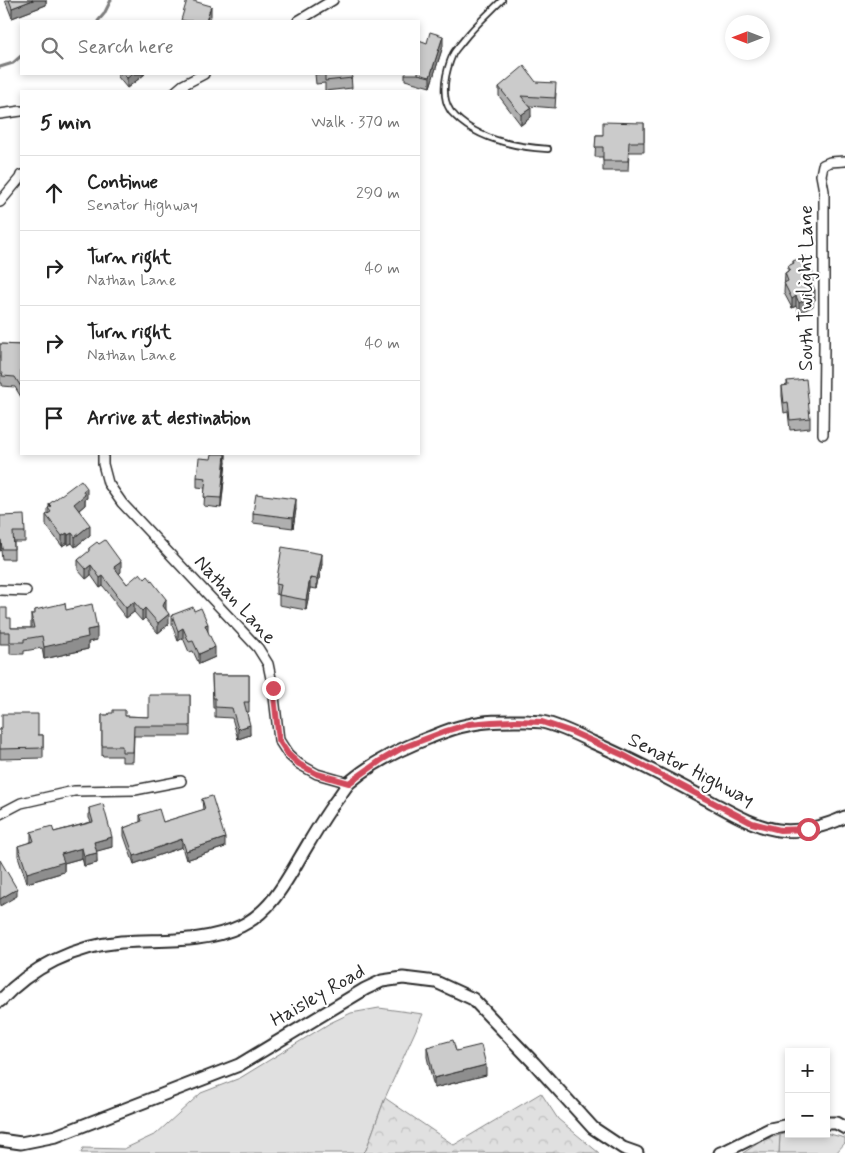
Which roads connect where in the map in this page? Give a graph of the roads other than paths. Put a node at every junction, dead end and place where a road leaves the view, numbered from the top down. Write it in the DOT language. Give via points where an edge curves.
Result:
graph roads {
  1 [pos="333,0"];
  2 [pos="502,0"];
  3 [pos="300,20"];
  4 [pos="202,75"];
  5 [pos="177,90"];
  6 [pos="20,111"];
  7 [pos="0,114"];
  8 [pos="548,149"];
  9 [pos="845,161"];
  10 [pos="20,178"];
  11 [pos="0,202"];
  12 [pos="823,434"];
  13 [pos="103,455"];
  14 [pos="0,590"];
  15 [pos="26,591"];
  16 [pos="181,781"];
  17 [pos="349,783"];
  18 [pos="0,814"];
  19 [pos="845,817"];
  20 [pos="0,1001"];
  21 [pos="830,1123"];
  22 [pos="785,1125"];
  23 [pos="845,1128"];
  24 [pos="0,1140"];
  25 [pos="21,1148"];
  26 [pos="637,1153"];
  27 [pos="720,1153"];
  1 -- 3 [label="street"];
  2 -- 8 [label="lane" via="472,28 453,53 444,92 450,110 463,124 501,142"];
  4 -- 5 [label="street"];
  6 -- 7 [label="street"];
  9 -- 12 [label="street, South Twilight Lane" via="823,165 821,175 824,191"];
  10 -- 11 [label="street"];
  13 -- 17 [label="street, Nathan Lane" via="108,483 122,503 258,648 268,664 279,740 288,754 317,774"];
  14 -- 15 [label="street"];
  16 -- 18 [label="street" via="135,790 74,791 21,803"];
  17 -- 19 [label="street, Senator Highway" via="402,748 446,731 469,724 542,722 623,755 752,823 780,830 808,829"];
  17 -- 20 [label="street, Senator Highway" via="327,812 277,895 262,912 242,925 209,937 119,942 90,948 36,970"];
  21 -- 23 [label="street"];
  22 -- 27 [label="street"];
  24 -- 25 [label="street, Haisley Road"];
  25 -- 26 [label="street, Haisley Road" via="238,1065 365,989 382,981 404,978 436,982 473,999 593,1128 623,1148"];
}
